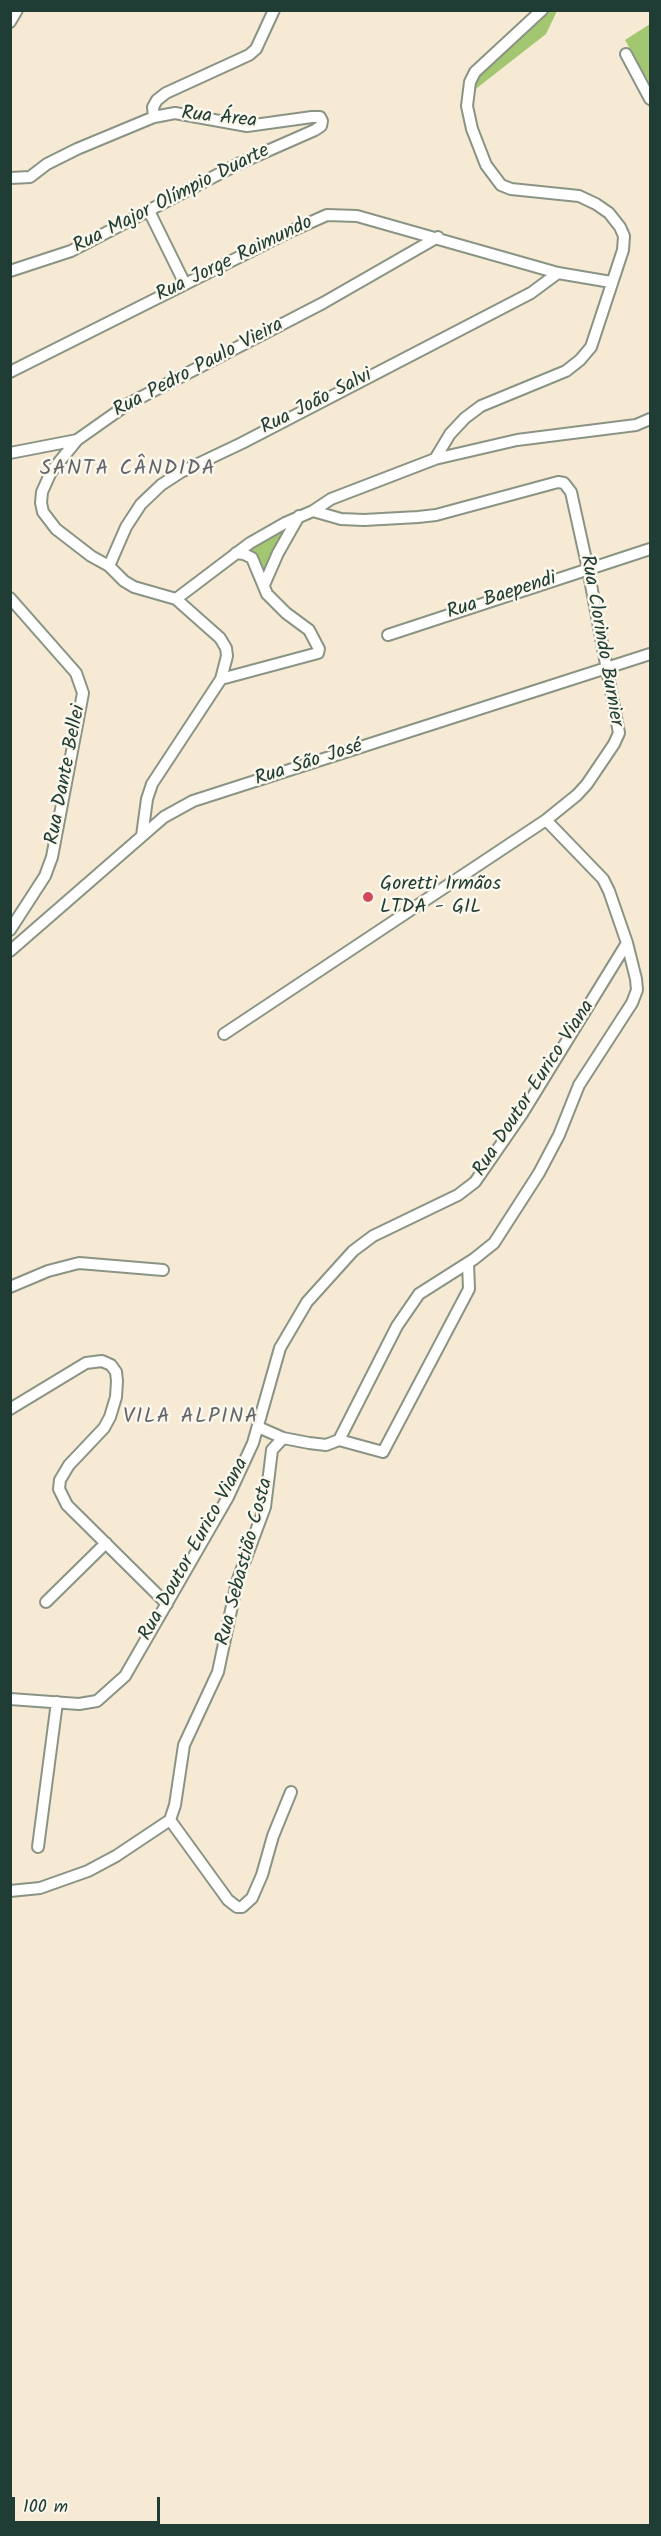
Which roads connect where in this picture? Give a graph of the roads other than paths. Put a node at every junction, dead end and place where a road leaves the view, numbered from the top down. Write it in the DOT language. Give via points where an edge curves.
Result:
graph roads {
  1 [pos="17,10"];
  2 [pos="274,10"];
  3 [pos="542,10"];
  4 [pos="10,22"];
  5 [pos="626,54"];
  6 [pos="651,99"];
  7 [pos="154,117"];
  8 [pos="320,117"];
  9 [pos="10,178"];
  10 [pos="149,211"];
  11 [pos="438,237"];
  12 [pos="10,271"];
  13 [pos="558,273"];
  14 [pos="611,282"];
  15 [pos="185,284"];
  16 [pos="10,372"];
  17 [pos="651,419"];
  18 [pos="77,440"];
  19 [pos="10,453"];
  20 [pos="435,459"];
  21 [pos="313,511"];
  22 [pos="299,516"];
  23 [pos="651,549"];
  24 [pos="236,553"];
  25 [pos="109,566"];
  26 [pos="588,569"];
  27 [pos="264,585"];
  28 [pos="10,598"];
  29 [pos="176,599"];
  30 [pos="388,634"];
  31 [pos="651,654"];
  32 [pos="608,668"];
  33 [pos="221,679"];
  34 [pos="546,820"];
  35 [pos="142,836"];
  36 [pos="10,930"];
  37 [pos="627,943"];
  38 [pos="10,951"];
  39 [pos="224,1034"];
  40 [pos="468,1263"];
  41 [pos="163,1270"];
  42 [pos="10,1287"];
  43 [pos="10,1408"];
  44 [pos="258,1427"];
  45 [pos="283,1438"];
  46 [pos="339,1440"];
  47 [pos="253,1443"];
  48 [pos="272,1450"];
  49 [pos="106,1543"];
  50 [pos="46,1602"];
  51 [pos="167,1604"];
  52 [pos="10,1699"];
  53 [pos="57,1702"];
  54 [pos="291,1792"];
  55 [pos="170,1820"];
  56 [pos="38,1847"];
  57 [pos="10,1891"];
  1 -- 4 [label="street"];
  2 -- 7 [label="street" via="256,49 166,93 153,107"];
  3 -- 14 [label="street" via="475,72 467,106 472,129 486,165 501,184 511,189 579,196 609,213 624,236"];
  5 -- 6 [label="street"];
  7 -- 8 [label="street, Rua Área" via="175,113 247,126"];
  7 -- 9 [label="street, Rua Área" via="63,155 30,177"];
  8 -- 10 [label="street, Rua Major Olímpio Duarte" via="321,126 315,130 240,163"];
  10 -- 12 [label="street, Rua Major Olímpio Duarte" via="71,251"];
  10 -- 15 [label="street"];
  11 -- 13 [label="street, Rua Jorge Raimundo"];
  11 -- 15 [label="street, Rua Jorge Raimundo" via="357,216 327,215"];
  11 -- 18 [label="street, Rua Pedro Paulo Vieira" via="323,303 128,404"];
  13 -- 14 [label="street, Rua Jorge Raimundo"];
  13 -- 25 [label="street, Rua João Salvi" via="531,293 182,472 141,504"];
  14 -- 20 [label="street" via="591,346 580,360 566,371 481,406 450,434"];
  15 -- 16 [label="street, Rua Jorge Raimundo"];
  17 -- 20 [label="street" via="636,425 517,440"];
  18 -- 19 [label="street"];
  18 -- 25 [label="street, Rua Pedro Paulo Vieira" via="46,482 43,512 56,529"];
  20 -- 21 [label="street" via="331,499"];
  21 -- 22 [label="street"];
  21 -- 26 [label="street, Rua Clorindo Burnier" via="341,519 364,520 436,515 564,483 571,492"];
  22 -- 24 [label="street"];
  22 -- 27 [label="street"];
  23 -- 26 [label="street, Rua Baependi"];
  24 -- 27 [label="street" via="252,558"];
  24 -- 29 [label="street"];
  25 -- 29 [label="street, Rua Pedro Paulo Vieira" via="134,587"];
  26 -- 30 [label="street, Rua Baependi"];
  26 -- 32 [label="street, Rua Clorindo Burnier"];
  27 -- 33 [label="street" via="273,602 309,630 320,649 318,653"];
  28 -- 36 [label="street, Rua Dante Bellei" via="76,673 83,693 52,857 45,876"];
  29 -- 33 [label="street, Rua Pedro Paulo Vieira" via="226,648"];
  31 -- 32 [label="street, Rua São José"];
  32 -- 34 [label="street, Rua Clorindo Burnier" via="619,733 577,795"];
  32 -- 35 [label="street, Rua São José" via="193,801 164,817"];
  33 -- 35 [label="street, Rua Pedro Paulo Vieira" via="152,784"];
  34 -- 37 [label="street" via="603,879"];
  34 -- 39 [label="street, Rua Clorindo Burnier"];
  35 -- 38 [label="street, Rua São José"];
  37 -- 40 [label="street" via="636,979 633,1003 579,1084 559,1135 522,1199 494,1243"];
  37 -- 44 [label="street, Rua Doutor Eurico Viana" via="522,1114 475,1182 458,1195 360,1246 331,1272 307,1302 280,1348"];
  40 -- 46 [label="street" via="419,1293 397,1326"];
  40 -- 46 [label="street" via="469,1289 383,1452"];
  41 -- 42 [label="street" via="79,1263"];
  43 -- 49 [label="street" via="86,1363 102,1361 116,1372 116,1397 110,1417 69,1465 59,1489 67,1505"];
  44 -- 45 [label="street"];
  44 -- 47 [label="street, Rua Doutor Eurico Viana"];
  45 -- 46 [label="street" via="326,1445"];
  45 -- 48 [label="street, Rua Sebastião Costa"];
  47 -- 48 [label="street"];
  47 -- 51 [label="street, Rua Doutor Eurico Viana" via="228,1497"];
  48 -- 55 [label="street, Rua Sebastião Costa" via="263,1515 237,1582 218,1672 184,1745 176,1805"];
  49 -- 50 [label="street"];
  49 -- 51 [label="street"];
  51 -- 53 [label="street, Rua Doutor Eurico Viana" via="125,1676 110,1692 97,1701"];
  52 -- 53 [label="street, Rua Doutor Eurico Viana"];
  53 -- 56 [label="street"];
  54 -- 55 [label="street" via="262,1875 252,1898 242,1907 228,1900"];
  55 -- 57 [label="street" via="88,1871 40,1888"];
}
